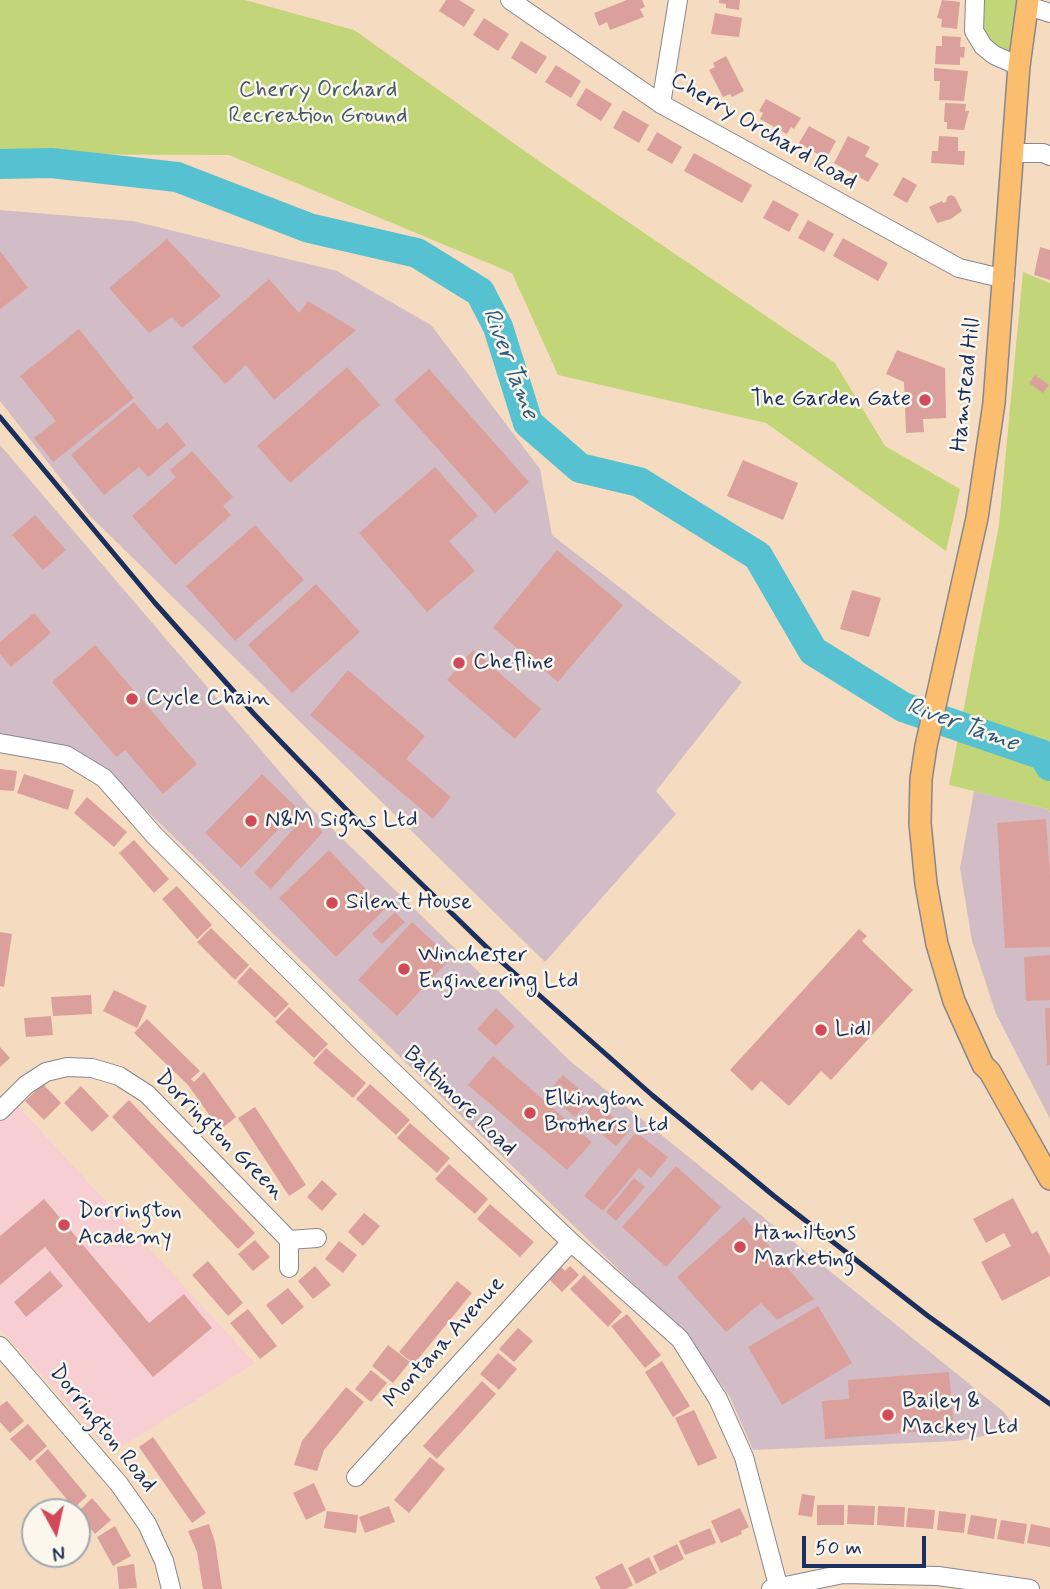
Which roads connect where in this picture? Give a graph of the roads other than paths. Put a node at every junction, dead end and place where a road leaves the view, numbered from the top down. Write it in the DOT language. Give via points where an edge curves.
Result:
graph roads {
  1 [pos="510,0"];
  2 [pos="678,0"];
  3 [pos="975,0"];
  4 [pos="1028,3"];
  5 [pos="1050,13"];
  6 [pos="1019,66"];
  7 [pos="661,104"];
  8 [pos="1013,153"];
  9 [pos="1050,156"];
  10 [pos="1005,279"];
  11 [pos="0,743"];
  12 [pos="0,1111"];
  13 [pos="1050,1179"];
  14 [pos="317,1238"];
  15 [pos="289,1240"];
  16 [pos="571,1242"];
  17 [pos="289,1268"];
  18 [pos="0,1346"];
  19 [pos="356,1477"];
  20 [pos="776,1588"];
  21 [pos="170,1589"];
  22 [pos="1030,1589"];
  1 -- 7 [label="street, Cherry Orchard Road"];
  2 -- 7 [label="street"];
  3 -- 6 [label="street" via="974,31 983,46"];
  4 -- 5 [label="street"];
  4 -- 6 [label="main road, Hamstead Hill"];
  6 -- 8 [label="main road, Hamstead Hill"];
  7 -- 10 [label="street, Cherry Orchard Road" via="959,268"];
  8 -- 9 [label="street"];
  8 -- 10 [label="main road, Hamstead Hill"];
  10 -- 13 [label="main road, Hamstead Hill" via="994,403 977,518 926,746 920,831 937,944 954,1001 983,1065"];
  11 -- 16 [label="street, Baltimore Road" via="66,755 104,778 154,835 346,1026"];
  12 -- 15 [label="street, Dorrington Green" via="46,1072 92,1068 119,1076 147,1094"];
  14 -- 15 [label="street"];
  15 -- 17 [label="street"];
  16 -- 19 [label="street, Montana Avenue"];
  16 -- 20 [label="street, Baltimore Road" via="680,1339 718,1399 750,1472"];
  18 -- 21 [label="street, Dorrington Road" via="119,1484 147,1524 164,1561"];
  20 -- 22 [label="street" via="843,1574 938,1576"];
}
